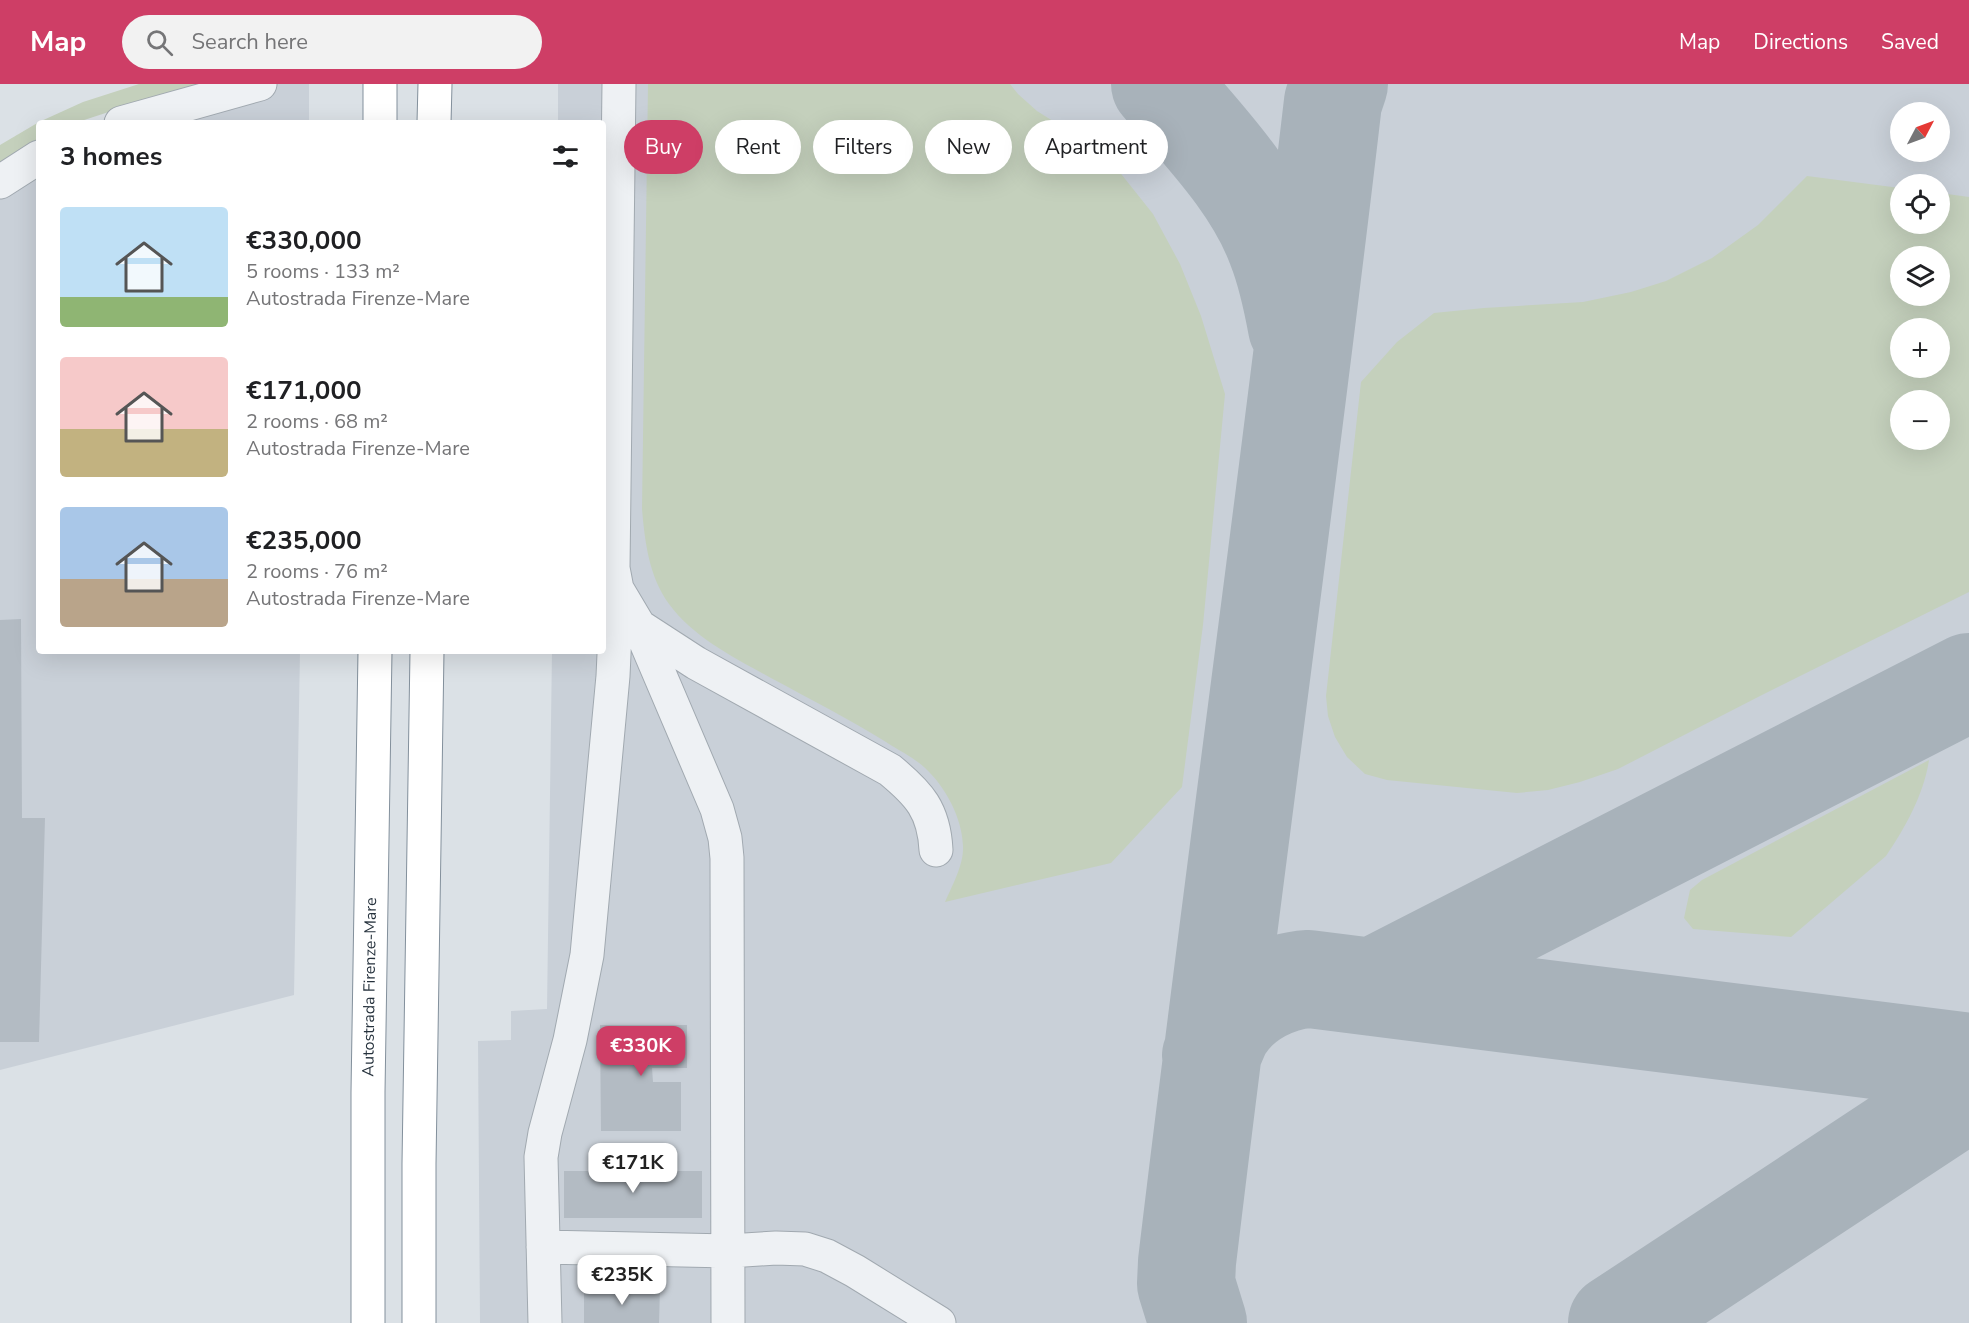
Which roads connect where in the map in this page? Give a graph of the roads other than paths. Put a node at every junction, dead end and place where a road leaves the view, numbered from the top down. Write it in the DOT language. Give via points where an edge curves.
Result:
graph roads {
  1 [pos="260,84"];
  2 [pos="380,84"];
  3 [pos="435,84"];
  4 [pos="619,84"];
  5 [pos="132,120"];
  6 [pos="380,120"];
  7 [pos="434,120"];
  8 [pos="36,159"];
  9 [pos="0,182"];
  10 [pos="617,590"];
  11 [pos="639,626"];
  12 [pos="375,654"];
  13 [pos="427,654"];
  14 [pos="936,850"];
  15 [pos="543,1247"];
  16 [pos="729,1251"];
  17 [pos="369,1323"];
  18 [pos="419,1323"];
  19 [pos="545,1323"];
  20 [pos="728,1323"];
  21 [pos="939,1323"];
  1 -- 5 [label="street"];
  2 -- 6 [label="highway"];
  3 -- 7 [label="highway"];
  4 -- 10 [label="street" via="612,538"];
  8 -- 9 [label="street"];
  10 -- 11 [label="street"];
  10 -- 15 [label="street" via="613,676 587,955 541,1157"];
  11 -- 14 [label="street" via="696,663 890,770 925,804 936,835"];
  11 -- 16 [label="street" via="717,809 725,838"];
  12 -- 17 [label="highway, Autostrada Firenze-Mare" via="368,1092"];
  13 -- 18 [label="highway"];
  15 -- 16 [label="street"];
  15 -- 19 [label="street"];
  16 -- 20 [label="street"];
  16 -- 21 [label="street" via="776,1248 827,1256"];
}
